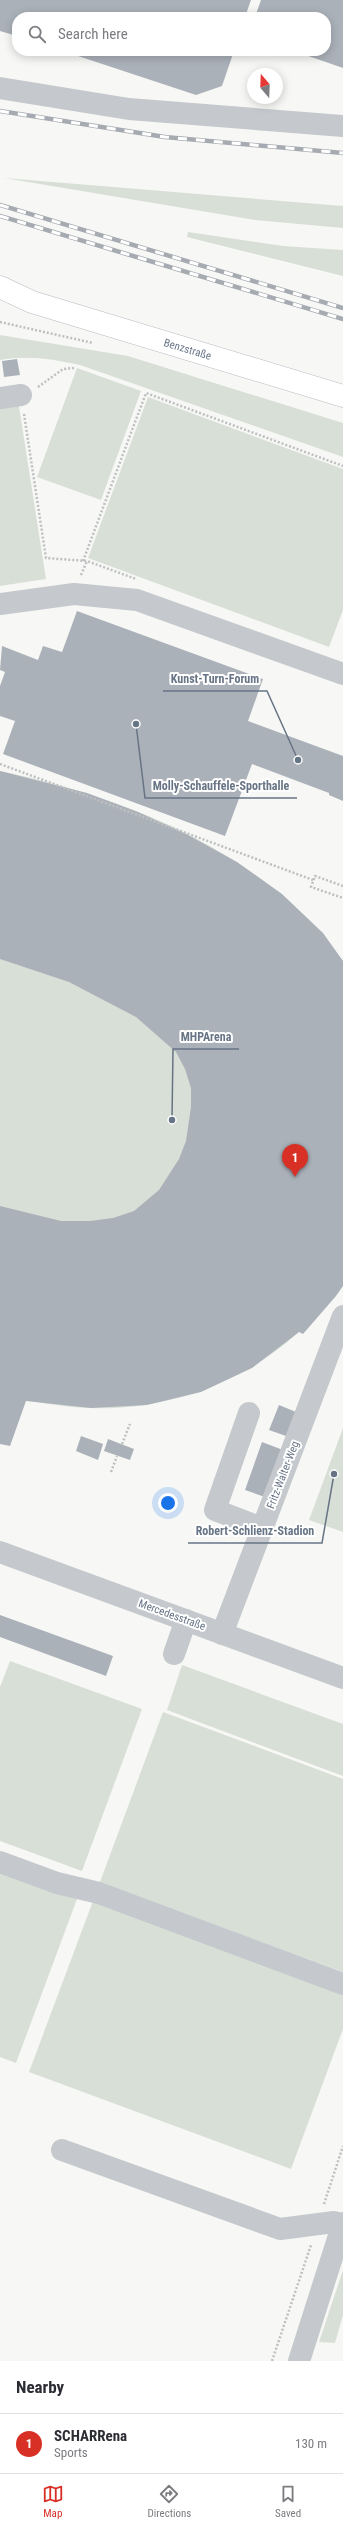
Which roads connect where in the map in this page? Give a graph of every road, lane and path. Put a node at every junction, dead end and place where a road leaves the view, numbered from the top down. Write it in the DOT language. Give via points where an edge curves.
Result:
graph roads {
  1 [pos="0,88"];
  2 [pos="343,126"];
  3 [pos="0,287"];
  4 [pos="0,298"];
  5 [pos="32,302"];
  6 [pos="0,322"];
  7 [pos="96,344"];
  8 [pos="74,368"];
  9 [pos="343,396"];
  10 [pos="10,397"];
  11 [pos="343,466"];
  12 [pos="83,561"];
  13 [pos="139,580"];
  14 [pos="0,604"];
  15 [pos="343,674"];
  16 [pos="0,764"];
  17 [pos="313,880"];
  18 [pos="343,886"];
  19 [pos="343,898"];
  20 [pos="343,1316"];
  21 [pos="249,1413"];
  22 [pos="130,1424"];
  23 [pos="122,1444"];
  24 [pos="117,1456"];
  25 [pos="111,1472"];
  26 [pos="262,1528"];
  27 [pos="0,1552"];
  28 [pos="186,1620"];
  29 [pos="222,1634"];
  30 [pos="174,1654"];
  31 [pos="343,1678"];
  32 [pos="0,1862"];
  33 [pos="343,1984"];
  34 [pos="343,2146"];
  35 [pos="62,2150"];
  36 [pos="318,2224"];
  37 [pos="343,2224"];
  38 [pos="272,2361"];
  39 [pos="299,2361"];
  1 -- 2 [label="street" via="129,109"];
  3 -- 5 [label="main road, Benzstraße"];
  4 -- 5 [label="main road, Benzstraße"];
  5 -- 9 [label="main road, Benzstraße"];
  6 -- 7 [label="path"];
  8 -- 10 [label="path" via="63,369 30,392"];
  10 -- 12 [label="path" via="46,558"];
  11 -- 12 [label="path" via="146,394"];
  12 -- 13 [label="path"];
  14 -- 15 [label="street" via="74,594 137,600"];
  16 -- 17 [label="path"];
  17 -- 18 [label="path" via="315,876"];
  17 -- 19 [label="path" via="311,886"];
  20 -- 26 [label="street, Fritz-Walter-Weg"];
  21 -- 26 [label="street" via="215,1510"];
  22 -- 23 [label="path"];
  24 -- 25 [label="path"];
  26 -- 29 [label="street, Fritz-Walter-Weg"];
  27 -- 28 [label="street, Mercedesstraße"];
  28 -- 29 [label="street, Mercedesstraße"];
  28 -- 30 [label="street"];
  29 -- 31 [label="street, Mercedesstraße"];
  32 -- 33 [label="street" via="57,1883 99,1893"];
  34 -- 36 [label="path"];
  35 -- 36 [label="street" via="280,2229"];
  36 -- 37 [label="street"];
  36 -- 38 [label="path"];
  37 -- 39 [label="street"];
}
